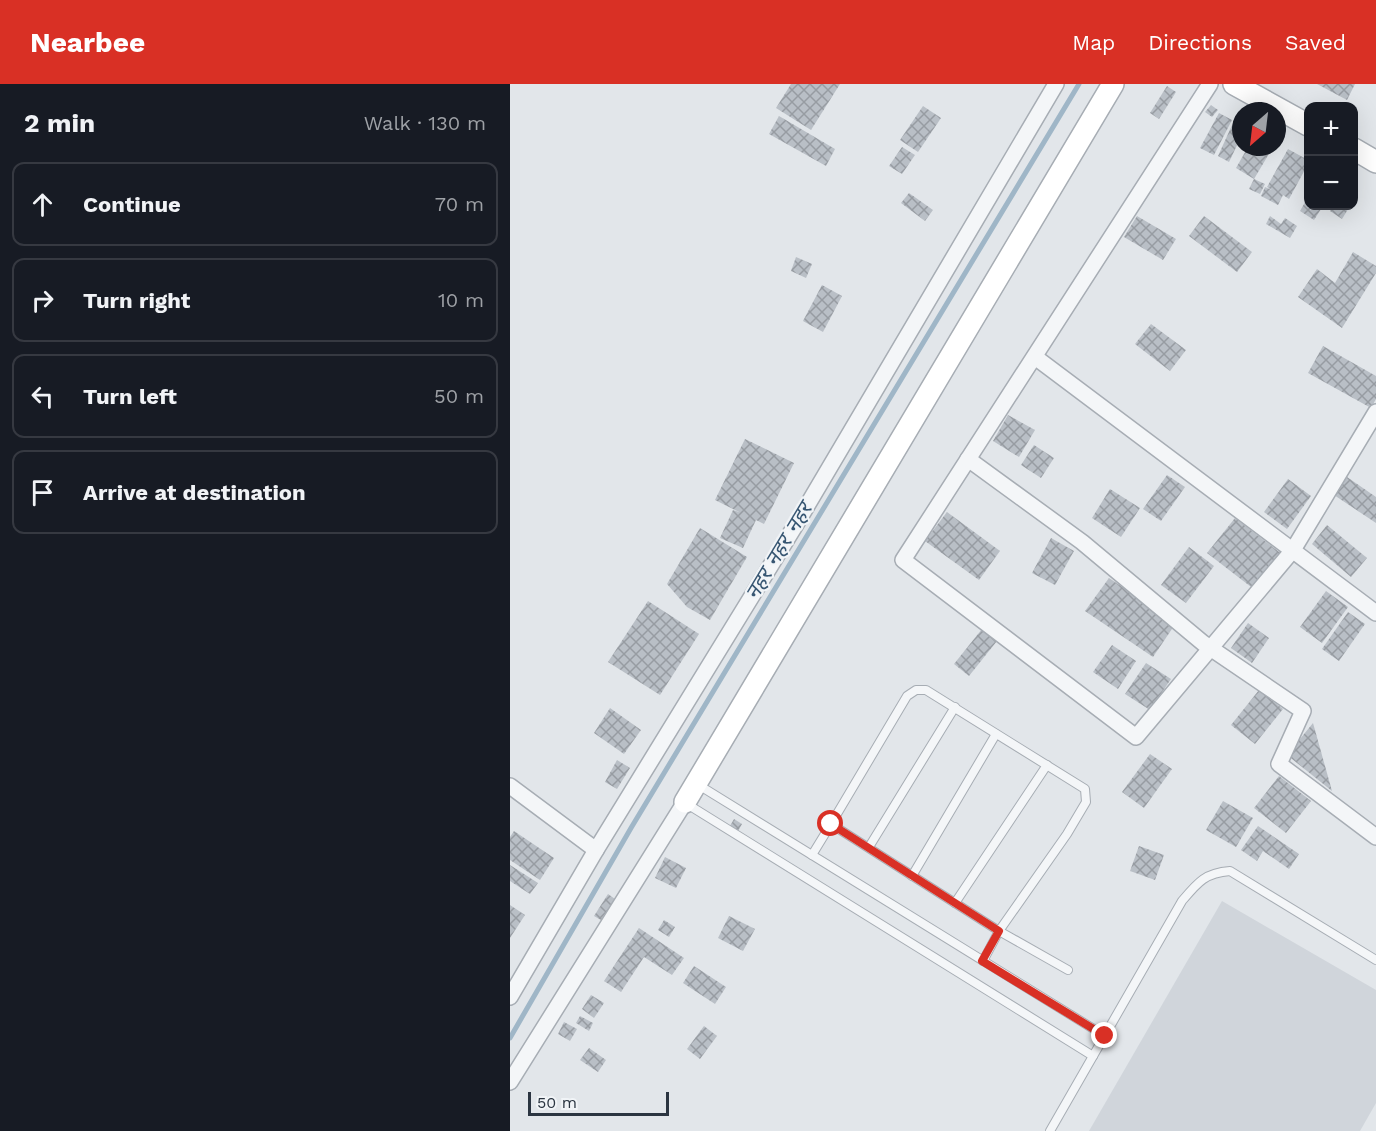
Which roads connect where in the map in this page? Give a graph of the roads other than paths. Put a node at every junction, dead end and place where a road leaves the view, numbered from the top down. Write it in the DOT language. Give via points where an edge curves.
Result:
graph roads {
  1 [pos="1056,84"];
  2 [pos="1113,84"];
  3 [pos="1210,84"];
  4 [pos="1234,84"];
  5 [pos="1304,123"];
  6 [pos="1358,153"];
  7 [pos="1376,162"];
  8 [pos="1035,357"];
  9 [pos="1376,411"];
  10 [pos="968,459"];
  11 [pos="1293,550"];
  12 [pos="1376,613"];
  13 [pos="1209,648"];
  14 [pos="955,707"];
  15 [pos="996,734"];
  16 [pos="1047,765"];
  17 [pos="696,783"];
  18 [pos="510,786"];
  19 [pos="685,802"];
  20 [pos="831,824"];
  21 [pos="1376,837"];
  22 [pos="869,848"];
  23 [pos="596,850"];
  24 [pos="812,855"];
  25 [pos="912,876"];
  26 [pos="955,903"];
  27 [pos="999,931"];
  28 [pos="1376,960"];
  29 [pos="982,961"];
  30 [pos="1068,970"];
  31 [pos="510,997"];
  32 [pos="1105,1036"];
  33 [pos="1093,1056"];
  34 [pos="510,1082"];
  35 [pos="1050,1131"];
  1 -- 23 [label="street" via="792,531"];
  2 -- 17 [label="street"];
  3 -- 8 [label="street"];
  4 -- 5 [label="street"];
  6 -- 7 [label="street"];
  8 -- 10 [label="street"];
  8 -- 11 [label="street"];
  9 -- 11 [label="street"];
  10 -- 13 [label="street" via="1082,542"];
  10 -- 13 [label="street" via="903,560 1136,737"];
  11 -- 12 [label="street"];
  11 -- 13 [label="street"];
  13 -- 21 [label="street" via="1304,711 1279,764"];
  14 -- 15 [label="lane"];
  14 -- 20 [label="lane" via="926,690 916,690 907,696"];
  14 -- 22 [label="lane"];
  15 -- 16 [label="lane"];
  15 -- 25 [label="lane"];
  16 -- 26 [label="lane"];
  16 -- 27 [label="lane" via="1085,789 1086,802"];
  17 -- 19 [label="street"];
  17 -- 24 [label="lane"];
  18 -- 23 [label="street"];
  19 -- 33 [label="lane"];
  19 -- 34 [label="street"];
  20 -- 22 [label="lane"];
  20 -- 24 [label="lane"];
  22 -- 25 [label="lane"];
  23 -- 31 [label="street"];
  24 -- 29 [label="lane"];
  25 -- 26 [label="lane"];
  26 -- 27 [label="lane"];
  27 -- 29 [label="lane"];
  27 -- 30 [label="lane"];
  28 -- 32 [label="lane" via="1230,871 1212,872 1182,901"];
  29 -- 32 [label="lane"];
  32 -- 33 [label="lane"];
  33 -- 35 [label="lane"];
}
